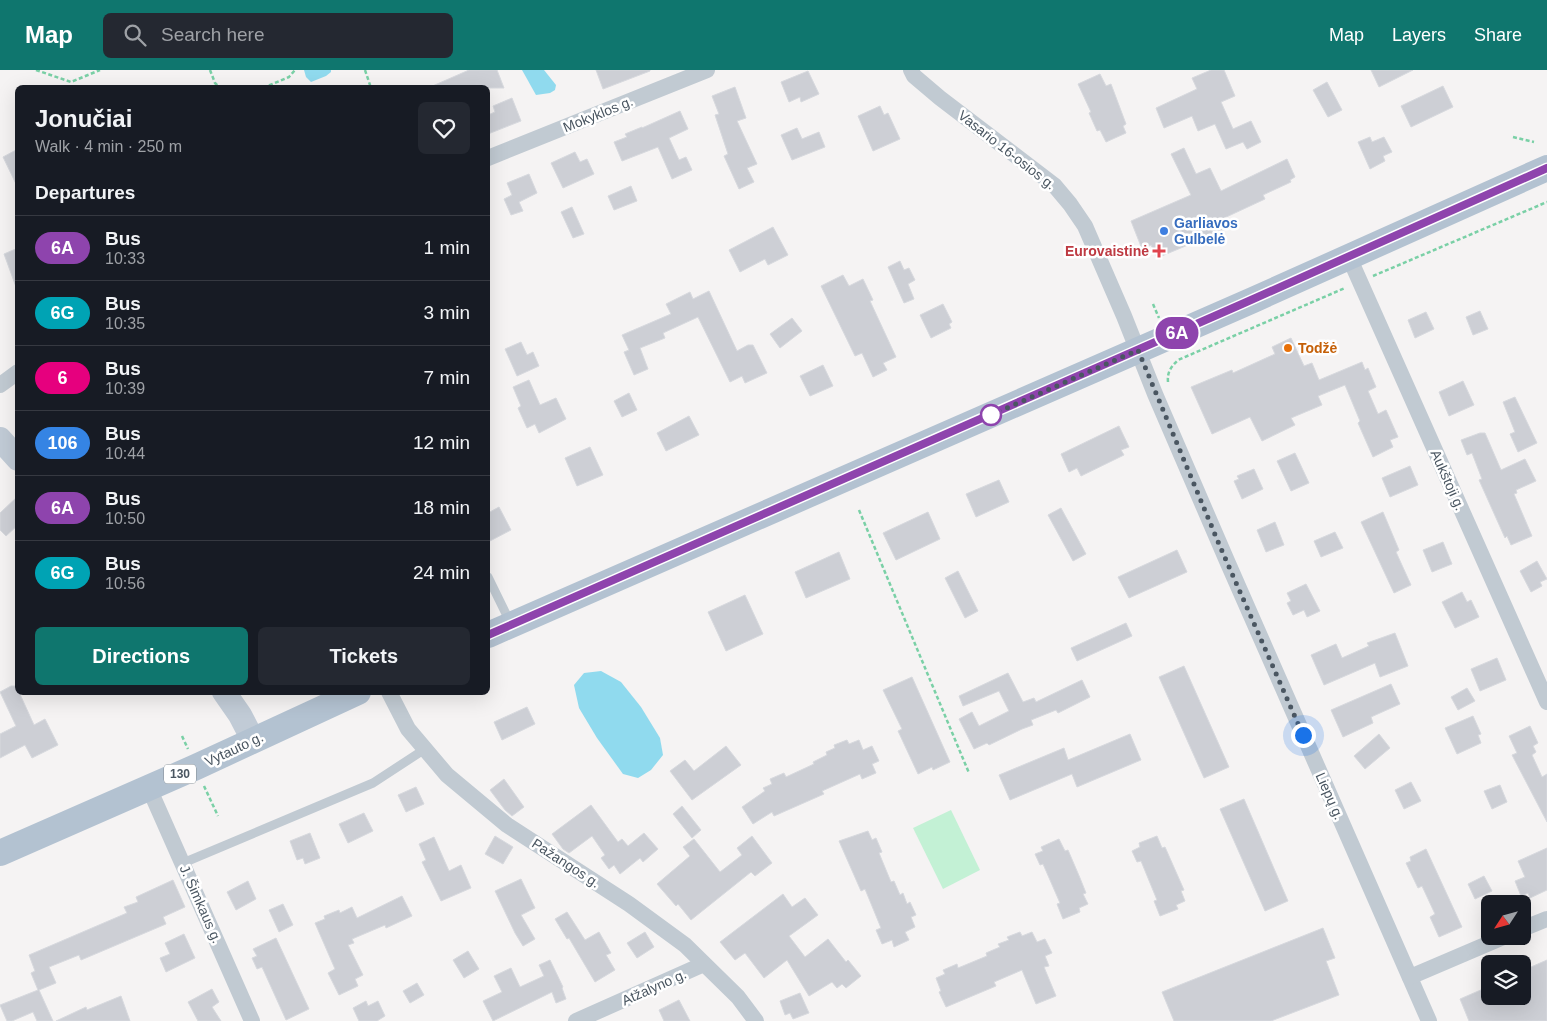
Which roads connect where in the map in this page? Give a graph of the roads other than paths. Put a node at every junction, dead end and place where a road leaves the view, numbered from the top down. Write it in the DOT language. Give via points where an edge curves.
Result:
graph roads {
  1 [pos="707,70"];
  2 [pos="911,70"];
  3 [pos="490,157"];
  4 [pos="1547,168"];
  5 [pos="1349,257"];
  6 [pos="1138,350"];
  7 [pos="15,374"];
  8 [pos="0,385"];
  9 [pos="0,439"];
  10 [pos="15,456"];
  11 [pos="490,581"];
  12 [pos="511,625"];
  13 [pos="490,634"];
  14 [pos="226,695"];
  15 [pos="351,695"];
  16 [pos="390,695"];
  17 [pos="1547,702"];
  18 [pos="253,740"];
  19 [pos="425,749"];
  20 [pos="149,788"];
  21 [pos="0,853"];
  22 [pos="183,864"];
  23 [pos="1547,918"];
  24 [pos="1531,925"];
  25 [pos="1485,945"];
  26 [pos="704,964"];
  27 [pos="1410,977"];
  28 [pos="252,1021"];
  29 [pos="576,1021"];
  30 [pos="756,1021"];
  31 [pos="1429,1021"];
  1 -- 3 [label="street, Mokyklos g."];
  2 -- 6 [label="street, Vasario 16-osios g." via="940,98 1054,185 1070,204 1085,226"];
  4 -- 5 [label="main road"];
  5 -- 6 [label="main road"];
  5 -- 17 [label="street, Aukštoji g."];
  6 -- 12 [label="main road"];
  6 -- 27 [label="street, Liepų g."];
  7 -- 8 [label="street"];
  9 -- 10 [label="main road"];
  11 -- 12 [label="lane"];
  12 -- 13 [label="main road"];
  14 -- 18 [label="main road"];
  15 -- 18 [label="main road, Vytauto g. / 130"];
  16 -- 19 [label="street, Pažangos g." via="403,721"];
  18 -- 20 [label="main road, Vytauto g. / 130"];
  19 -- 22 [label="lane" via="374,783"];
  19 -- 26 [label="street, Pažangos g." via="447,775 507,826 629,904 685,945"];
  20 -- 21 [label="main road, Vytauto g. / 130"];
  20 -- 22 [label="street, J. Šimkaus g."];
  22 -- 28 [label="street, J. Šimkaus g."];
  23 -- 24 [label="street"];
  25 -- 27 [label="street"];
  26 -- 29 [label="street, Atžalyno g."];
  26 -- 30 [label="street, Pažangos g." via="738,997"];
  27 -- 31 [label="street, Liepų g."];
}
